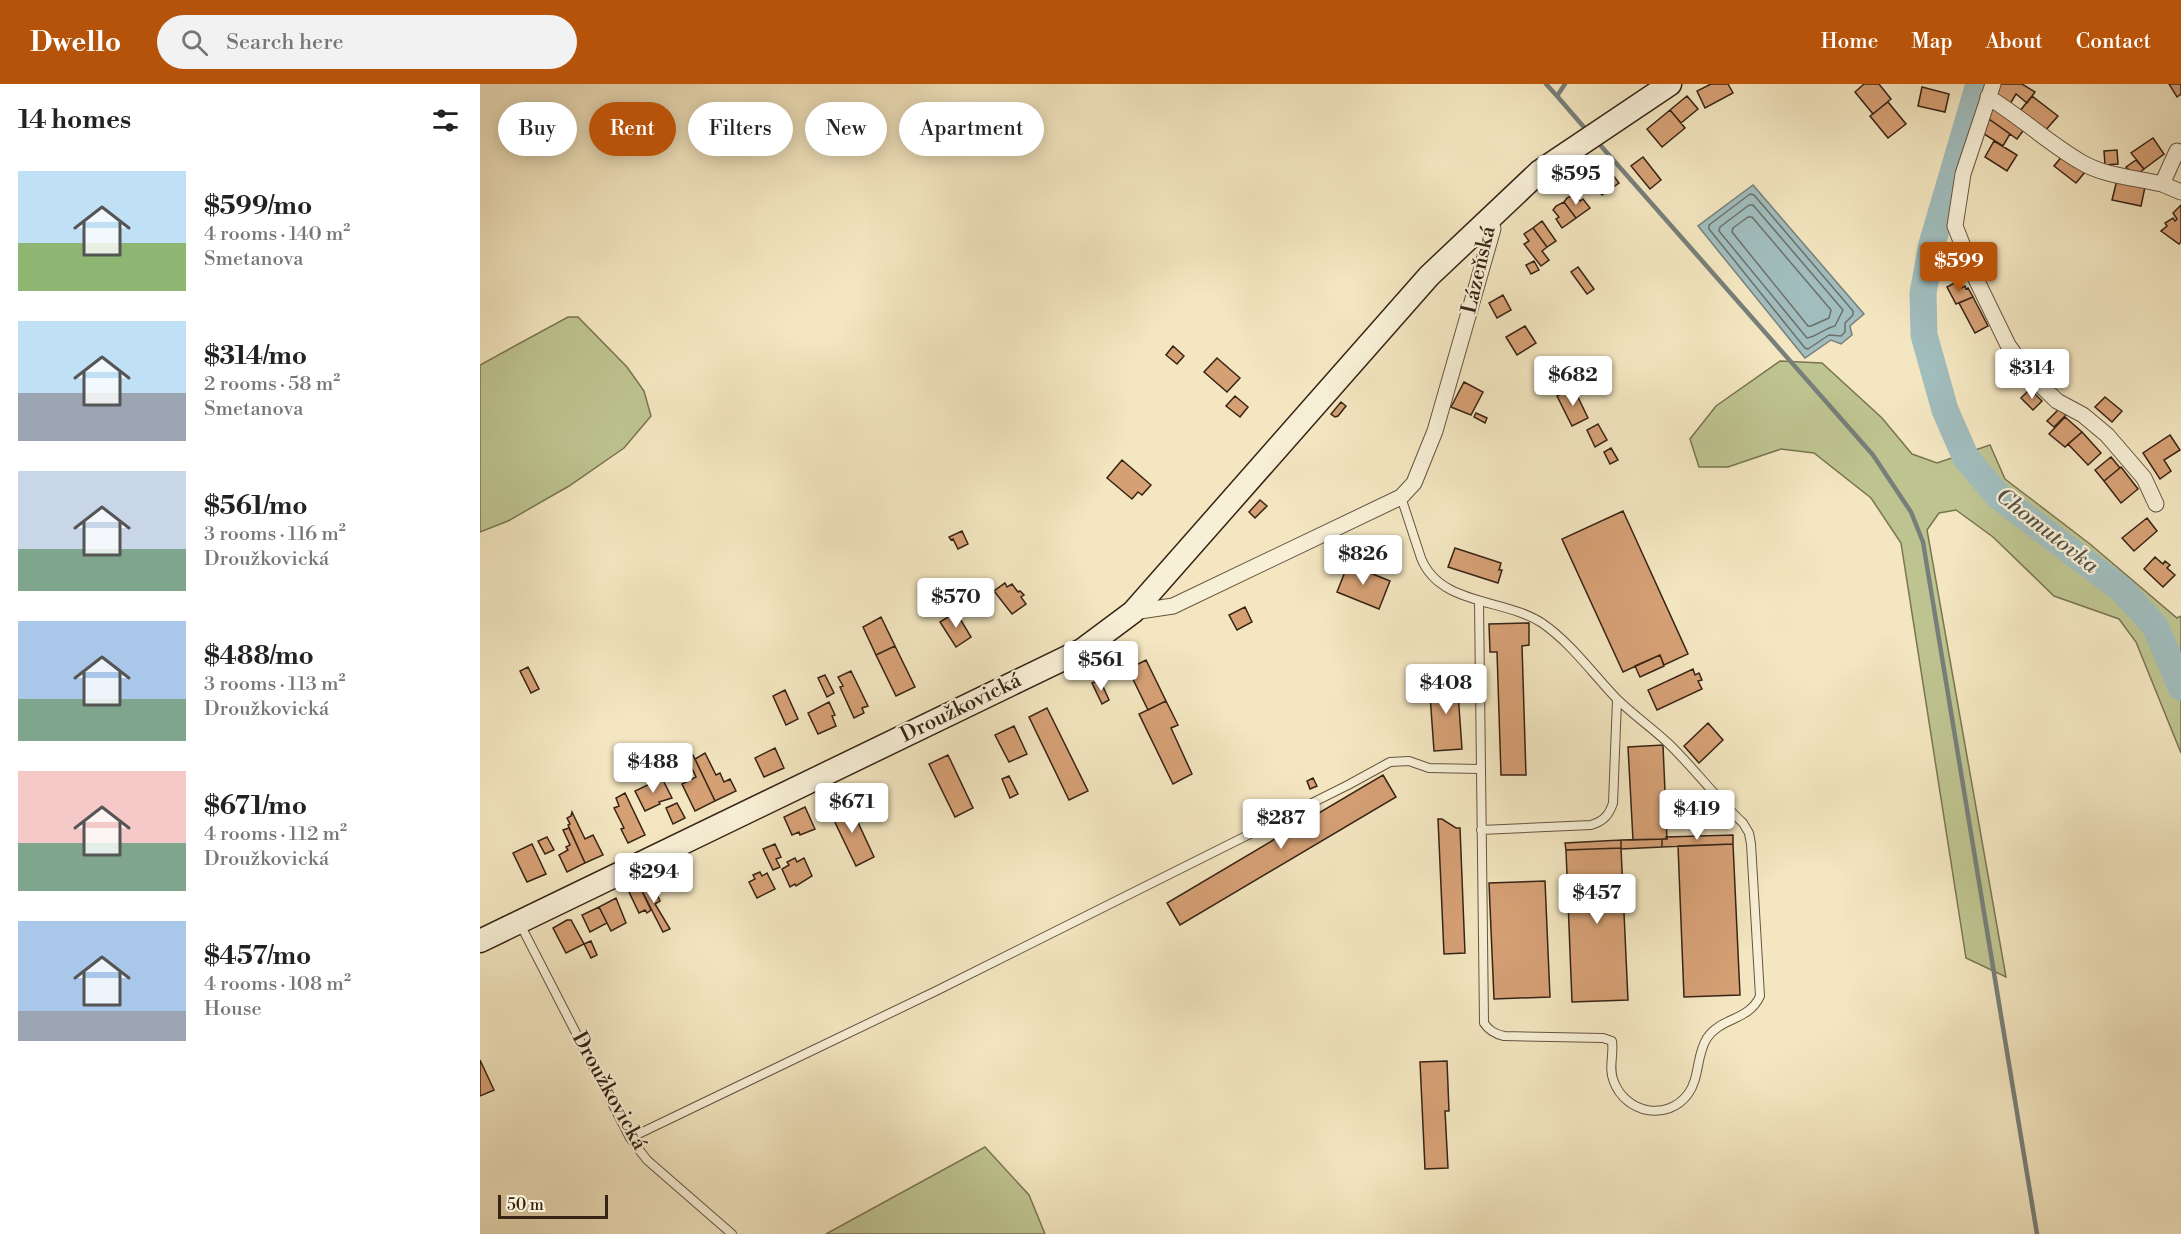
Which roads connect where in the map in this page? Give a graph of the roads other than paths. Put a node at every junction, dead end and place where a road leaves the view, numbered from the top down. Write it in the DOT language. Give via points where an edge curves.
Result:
graph roads {
  1 [pos="1670,84"];
  2 [pos="1990,91"];
  3 [pos="2177,151"];
  4 [pos="2162,184"];
  5 [pos="2181,192"];
  6 [pos="1490,218"];
  7 [pos="1401,497"];
  8 [pos="2156,504"];
  9 [pos="1479,601"];
  10 [pos="1133,612"];
  11 [pos="1617,700"];
  12 [pos="1480,769"];
  13 [pos="1481,830"];
  14 [pos="519,922"];
  15 [pos="480,941"];
  16 [pos="630,1138"];
  17 [pos="732,1234"];
  1 -- 6 [label="street, Lázeňská" via="1539,172"];
  2 -- 4 [label="street" via="2081,163"];
  2 -- 8 [label="street" via="1963,174 1954,226 2008,345 2028,373 2057,401 2107,435 2144,478"];
  3 -- 4 [label="street"];
  4 -- 5 [label="street"];
  6 -- 7 [label="street, Lázeňská" via="1493,229 1435,431 1414,483"];
  6 -- 10 [label="street" via="1429,276"];
  7 -- 9 [label="lane" via="1425,567 1445,587"];
  7 -- 10 [label="street, Droužkovická" via="1173,606"];
  9 -- 11 [label="lane" via="1540,622 1558,635"];
  9 -- 12 [label="lane"];
  10 -- 14 [label="street, Droužkovická" via="1082,650"];
  11 -- 13 [label="lane" via="1612,803 1601,822"];
  11 -- 13 [label="lane" via="1668,743 1743,823 1751,844 1760,996 1755,1007 1708,1036 1696,1080 1677,1106 1664,1112 1648,1111 1621,1096 1610,1064 1612,1041 1504,1036 1488,1029 1484,1023"];
  12 -- 13 [label="lane"];
  12 -- 16 [label="lane" via="1390,762 936,991"];
  14 -- 15 [label="street, Droužkovická"];
  14 -- 16 [label="lane, Droužkovická"];
  16 -- 17 [label="lane, Droužkovická" via="647,1160"];
}
